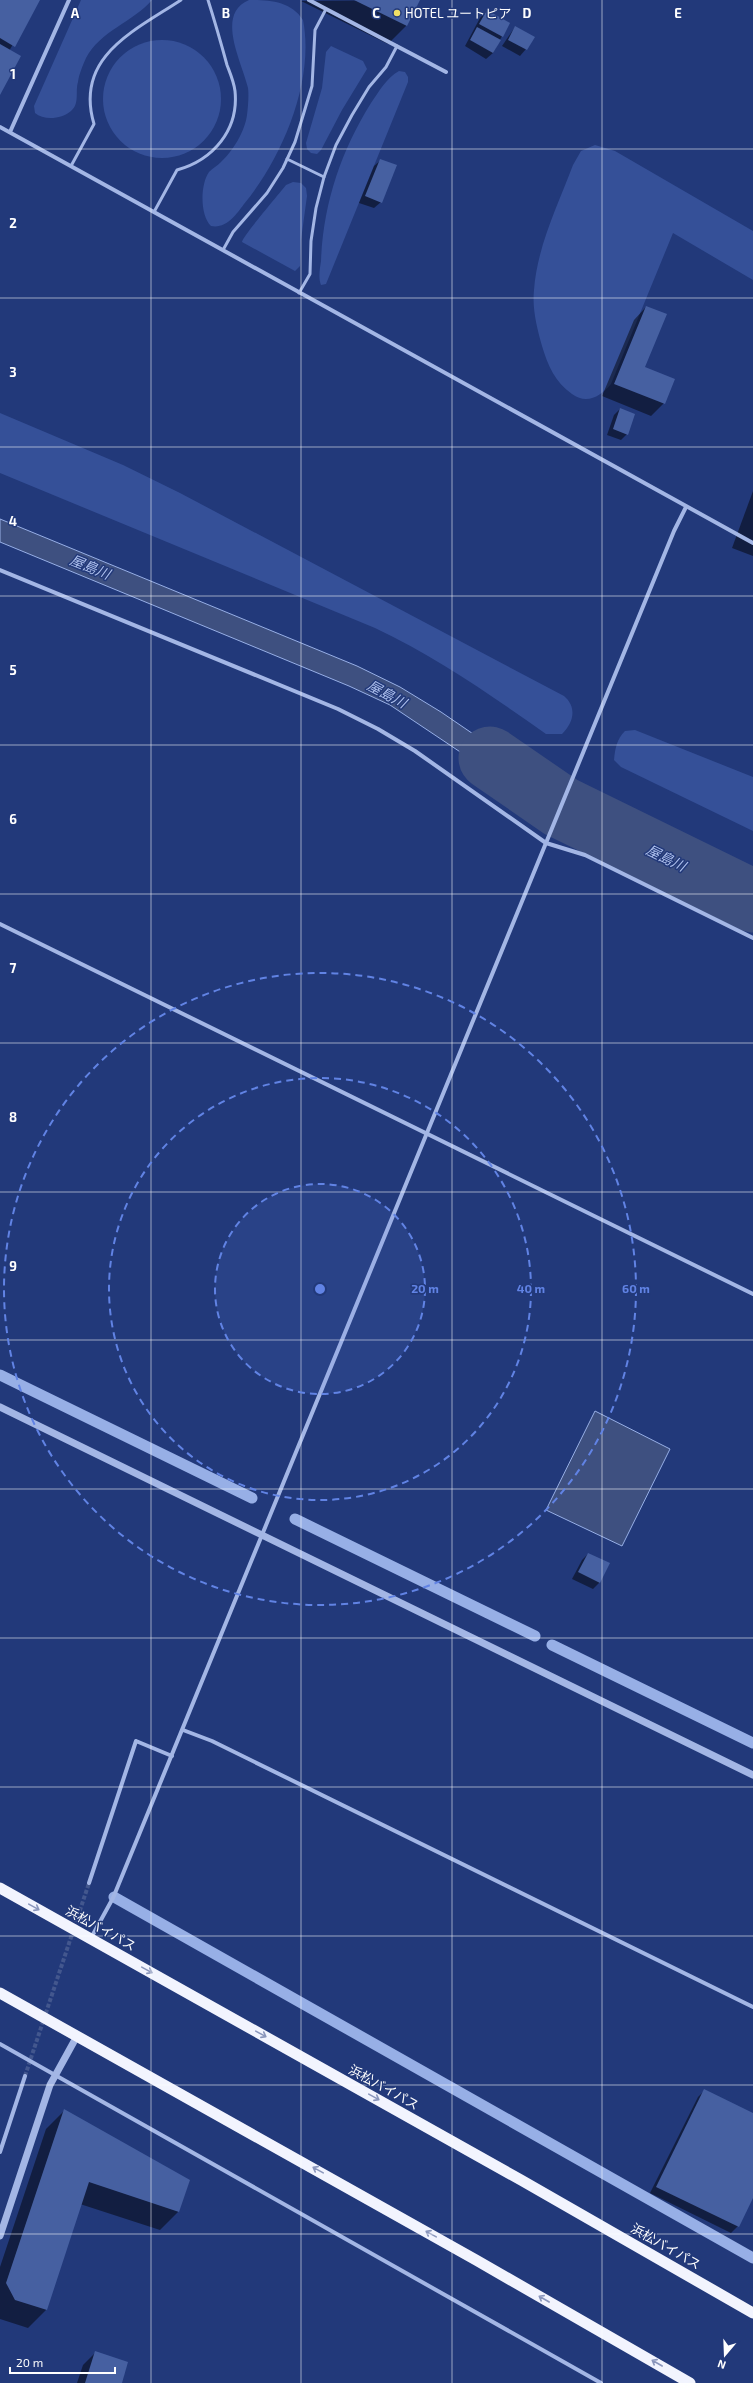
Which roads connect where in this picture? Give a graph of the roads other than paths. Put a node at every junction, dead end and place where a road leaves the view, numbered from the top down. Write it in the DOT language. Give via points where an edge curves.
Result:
graph roads {
  1 [pos="69,0"];
  2 [pos="181,0"];
  3 [pos="208,0"];
  4 [pos="309,0"];
  5 [pos="326,9"];
  6 [pos="397,46"];
  7 [pos="446,72"];
  8 [pos="0,127"];
  9 [pos="10,132"];
  10 [pos="287,159"];
  11 [pos="71,166"];
  12 [pos="324,177"];
  13 [pos="154,212"];
  14 [pos="223,250"];
  15 [pos="299,293"];
  16 [pos="686,507"];
  17 [pos="753,543"];
  18 [pos="0,570"];
  19 [pos="546,843"];
  20 [pos="0,924"];
  21 [pos="753,938"];
  22 [pos="427,1134"];
  23 [pos="753,1294"];
  24 [pos="0,1406"];
  25 [pos="262,1535"];
  26 [pos="183,1730"];
  27 [pos="172,1756"];
  28 [pos="753,1775"];
  29 [pos="89,1883"];
  30 [pos="0,1888"];
  31 [pos="90,1938"];
  32 [pos="0,1993"];
  33 [pos="753,2006"];
  34 [pos="77,2036"];
  35 [pos="0,2044"];
  36 [pos="56,2075"];
  37 [pos="25,2076"];
  38 [pos="0,2152"];
  39 [pos="0,2236"];
  40 [pos="753,2313"];
  41 [pos="601,2383"];
  42 [pos="690,2383"];
  1 -- 9 [label="street"];
  2 -- 11 [label="lane" via="112,46 98,64 91,85 89,108 94,124"];
  3 -- 13 [label="lane" via="235,91 234,113 226,135 212,153 193,166 177,170"];
  4 -- 5 [label="street"];
  5 -- 6 [label="street"];
  5 -- 10 [label="lane" via="315,30 312,78 305,114"];
  6 -- 7 [label="street"];
  6 -- 12 [label="lane" via="386,67 369,87 352,115 336,145"];
  8 -- 9 [label="street"];
  9 -- 11 [label="street"];
  10 -- 12 [label="lane"];
  10 -- 14 [label="lane" via="267,193 233,232"];
  11 -- 13 [label="street"];
  12 -- 15 [label="lane" via="315,215 310,274"];
  13 -- 14 [label="street"];
  14 -- 15 [label="street"];
  15 -- 16 [label="street"];
  16 -- 17 [label="street"];
  16 -- 19 [label="street"];
  18 -- 19 [label="street" via="338,709 378,728"];
  19 -- 21 [label="street" via="585,855"];
  19 -- 22 [label="street"];
  20 -- 22 [label="street"];
  22 -- 23 [label="street"];
  22 -- 25 [label="street"];
  24 -- 25 [label="street"];
  25 -- 26 [label="street"];
  25 -- 28 [label="street"];
  26 -- 27 [label="street"];
  26 -- 33 [label="street" via="212,1741"];
  27 -- 29 [label="street" via="136,1741"];
  27 -- 31 [label="street" via="114,1898"];
  30 -- 31 [label="highway, 浜松バイパス, one-way"];
  31 -- 40 [label="highway, 浜松バイパス, one-way"];
  32 -- 34 [label="highway"];
  34 -- 36 [label="street"];
  42 -- 34 [label="highway, one-way"];
  35 -- 36 [label="street"];
  36 -- 39 [label="street" via="50,2085"];
  36 -- 41 [label="street"];
  37 -- 38 [label="street"];
}
